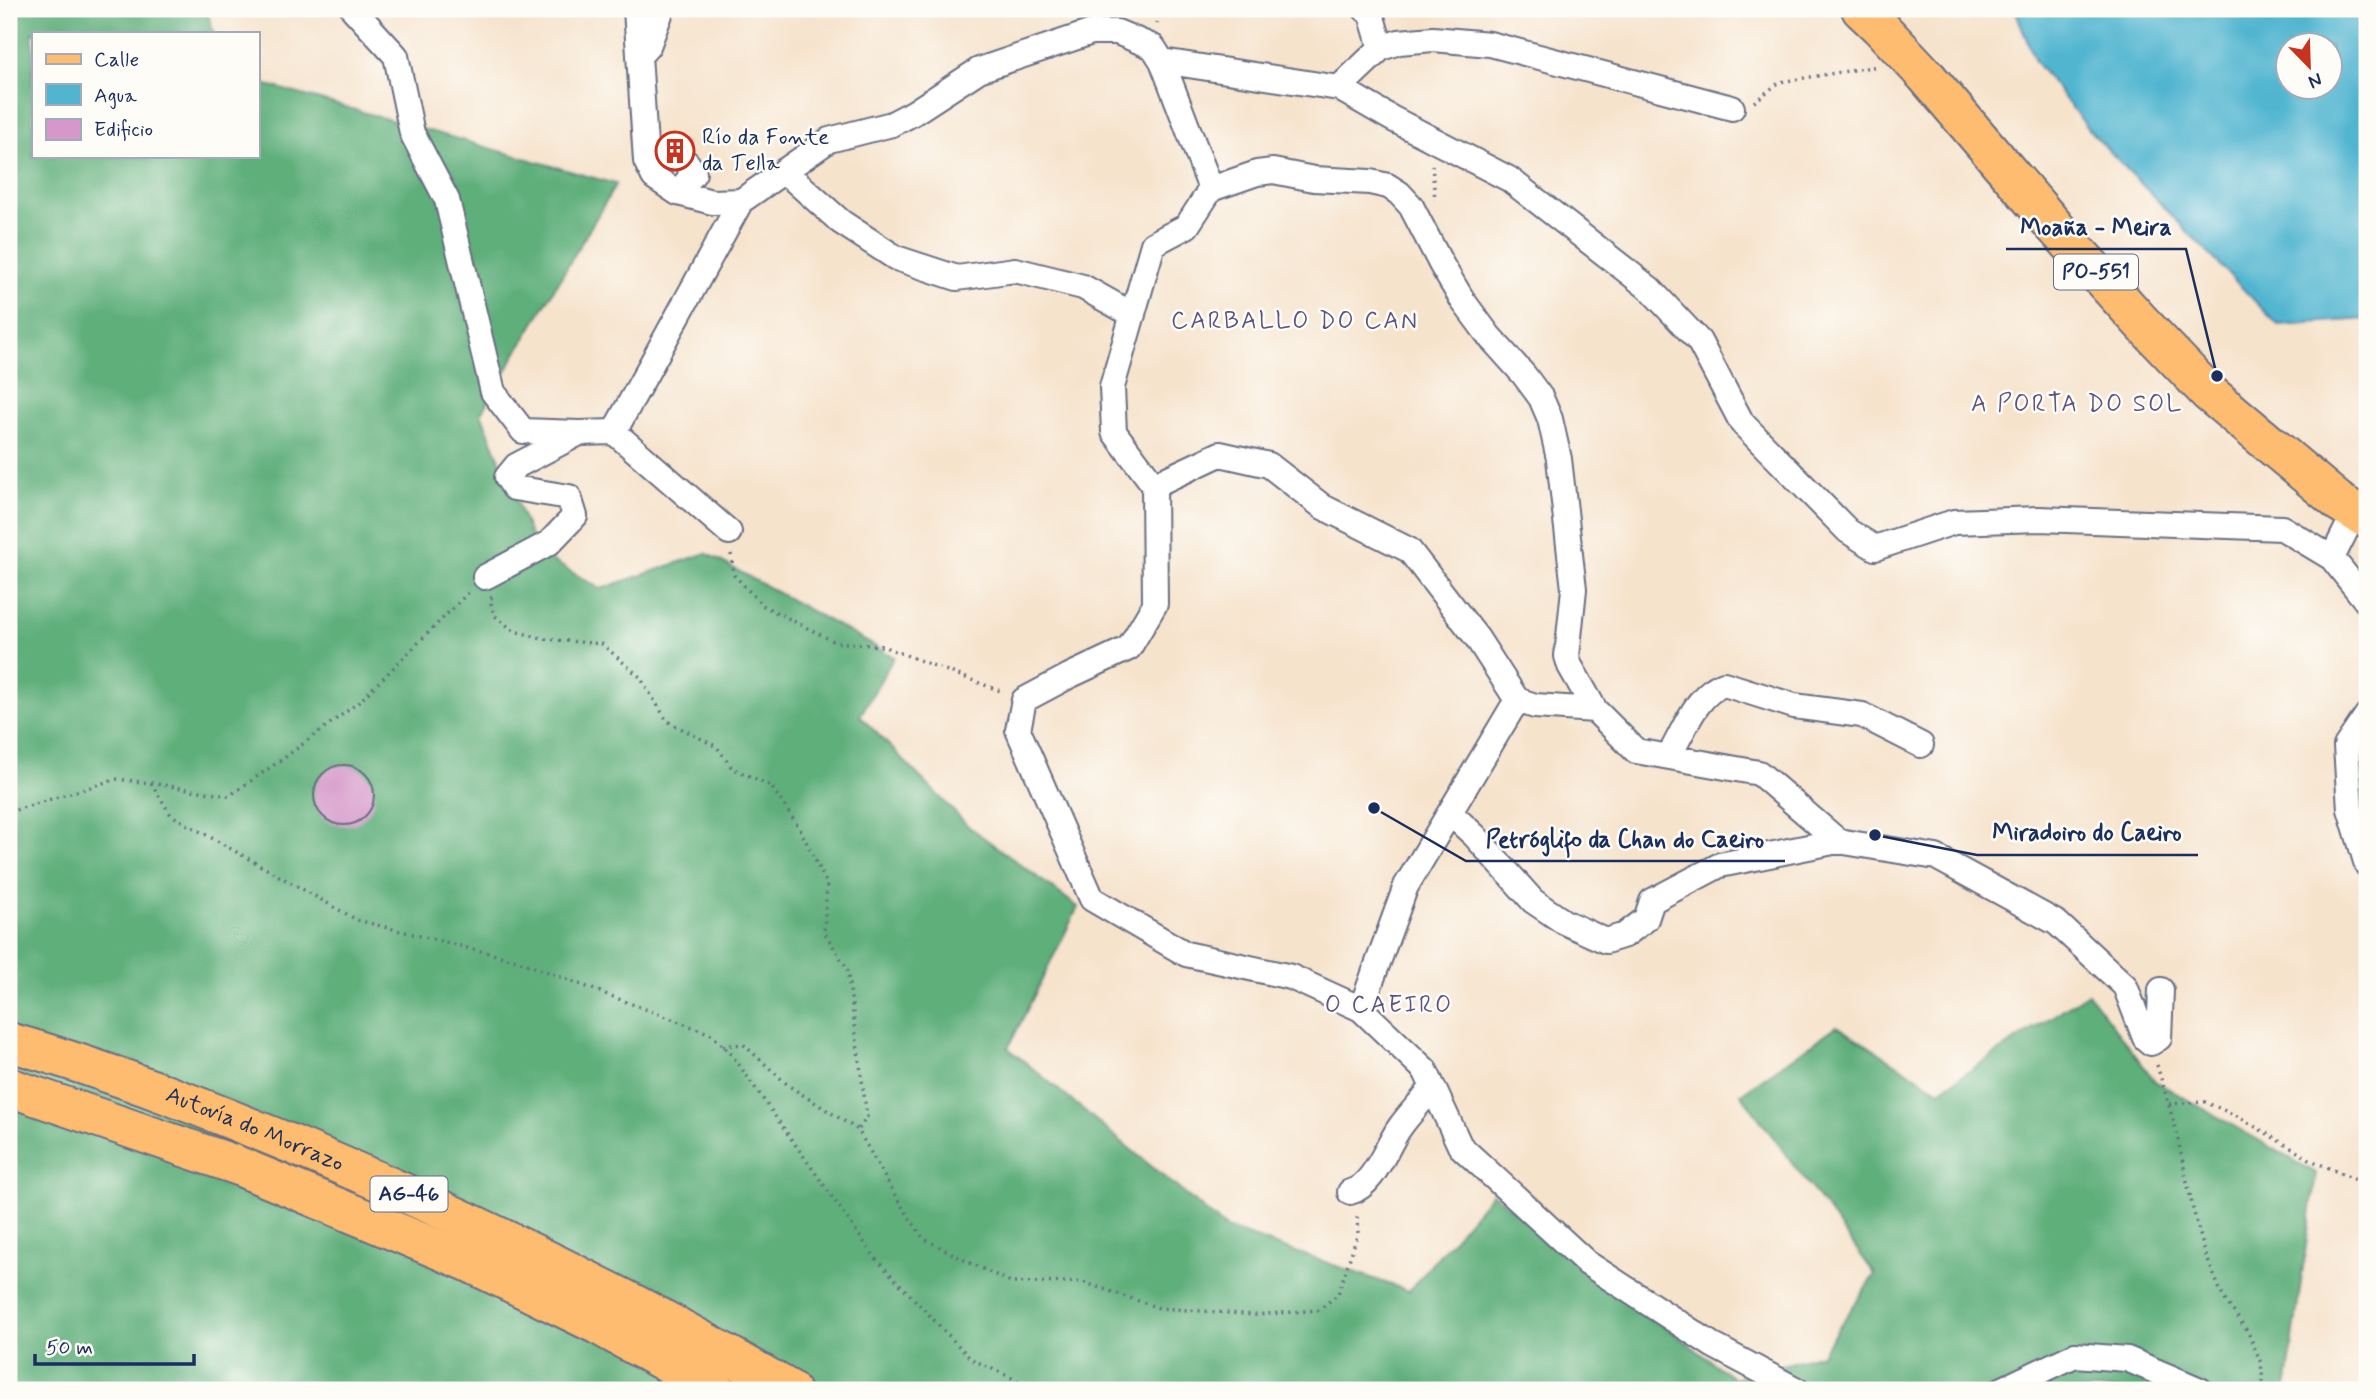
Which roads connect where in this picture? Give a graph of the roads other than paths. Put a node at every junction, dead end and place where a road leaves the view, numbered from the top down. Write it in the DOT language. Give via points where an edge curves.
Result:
graph roads {
  1 [pos="354,9"];
  2 [pos="636,9"];
  3 [pos="662,9"];
  4 [pos="1366,9"];
  5 [pos="1861,9"];
  6 [pos="1381,48"];
  7 [pos="639,57"];
  8 [pos="1163,61"];
  9 [pos="1339,88"];
  10 [pos="1732,108"];
  11 [pos="687,163"];
  12 [pos="784,171"];
  13 [pos="1211,190"];
  14 [pos="678,193"];
  15 [pos="741,201"];
  16 [pos="1133,315"];
  17 [pos="614,432"];
  18 [pos="579,433"];
  19 [pos="1154,485"];
  20 [pos="2361,516"];
  21 [pos="729,532"];
  22 [pos="2332,558"];
  23 [pos="490,585"];
  24 [pos="2367,601"];
  25 [pos="1517,701"];
  26 [pos="1595,710"];
  27 [pos="2367,715"];
  28 [pos="1921,745"];
  29 [pos="1668,756"];
  30 [pos="1450,813"];
  31 [pos="1838,841"];
  32 [pos="2367,865"];
  33 [pos="2161,990"];
  34 [pos="1361,1009"];
  35 [pos="9,1042"];
  36 [pos="9,1087"];
  37 [pos="1432,1088"];
  38 [pos="1353,1191"];
  39 [pos="716,1390"];
  40 [pos="790,1390"];
  41 [pos="1797,1390"];
  42 [pos="2001,1390"];
  43 [pos="2200,1390"];
  1 -- 18 [label="street" via="396,57 412,133 447,200 493,392 523,431"];
  2 -- 7 [label="street"];
  3 -- 7 [label="street"];
  4 -- 6 [label="street"];
  5 -- 20 [label="main road, PO-551" via="2209,393"];
  6 -- 9 [label="street"];
  6 -- 10 [label="street" via="1433,39 1490,44"];
  7 -- 14 [label="street" via="646,161 654,177"];
  8 -- 9 [label="street"];
  8 -- 12 [label="street" via="1153,47 1117,32 1092,32 979,70 892,124 830,140"];
  8 -- 13 [label="street"];
  9 -- 22 [label="street" via="1509,179 1650,289 1699,341 1742,423 1848,531 1875,548 1954,522 2039,519 2282,528"];
  11 -- 14 [label="street" via="694,173"];
  12 -- 15 [label="street"];
  12 -- 16 [label="street" via="841,222 896,258 957,278 1015,270 1083,287"];
  13 -- 16 [label="street" via="1186,226 1153,244"];
  13 -- 26 [label="street" via="1273,171 1388,186 1411,206 1463,301 1541,398 1550,419 1574,589 1567,656"];
  14 -- 15 [label="street" via="712,202"];
  15 -- 17 [label="street"];
  16 -- 19 [label="street" via="1112,387 1114,432"];
  17 -- 18 [label="street"];
  17 -- 21 [label="street"];
  18 -- 23 [label="street" via="516,466 507,477 514,488 569,497 575,516 549,543"];
  19 -- 25 [label="street" via="1220,454 1269,465 1323,507 1409,550 1477,638"];
  19 -- 34 [label="street" via="1155,604 1129,648 1024,700 1018,730 1092,899 1186,954 1291,977"];
  20 -- 22 [label="street"];
  22 -- 24 [label="street"];
  25 -- 26 [label="street"];
  25 -- 30 [label="street"];
  26 -- 29 [label="street" via="1636,751"];
  27 -- 32 [label="street" via="2346,746 2350,808"];
  28 -- 29 [label="street" via="1862,715 1794,706 1724,684 1714,687 1700,702"];
  29 -- 31 [label="street" via="1759,773"];
  30 -- 31 [label="street" via="1534,901 1564,922 1606,941 1625,935 1646,919 1651,901 1720,865"];
  30 -- 34 [label="street" via="1406,886"];
  31 -- 33 [label="street" via="1936,857 2057,923 2125,986 2151,1043 2159,1038"];
  34 -- 37 [label="street" via="1425,1070"];
  35 -- 40 [label="main road, Autovía do Morrazo / AG-46" via="246,1124 428,1202 578,1274"];
  36 -- 39 [label="main road, Autovía do Morrazo / AG-46" via="236,1165 466,1261 598,1325"];
  37 -- 38 [label="street" via="1399,1128 1378,1166"];
  37 -- 41 [label="street" via="1460,1146 1587,1263 1714,1346"];
  42 -- 43 [label="street" via="2075,1355 2127,1359"];
}
